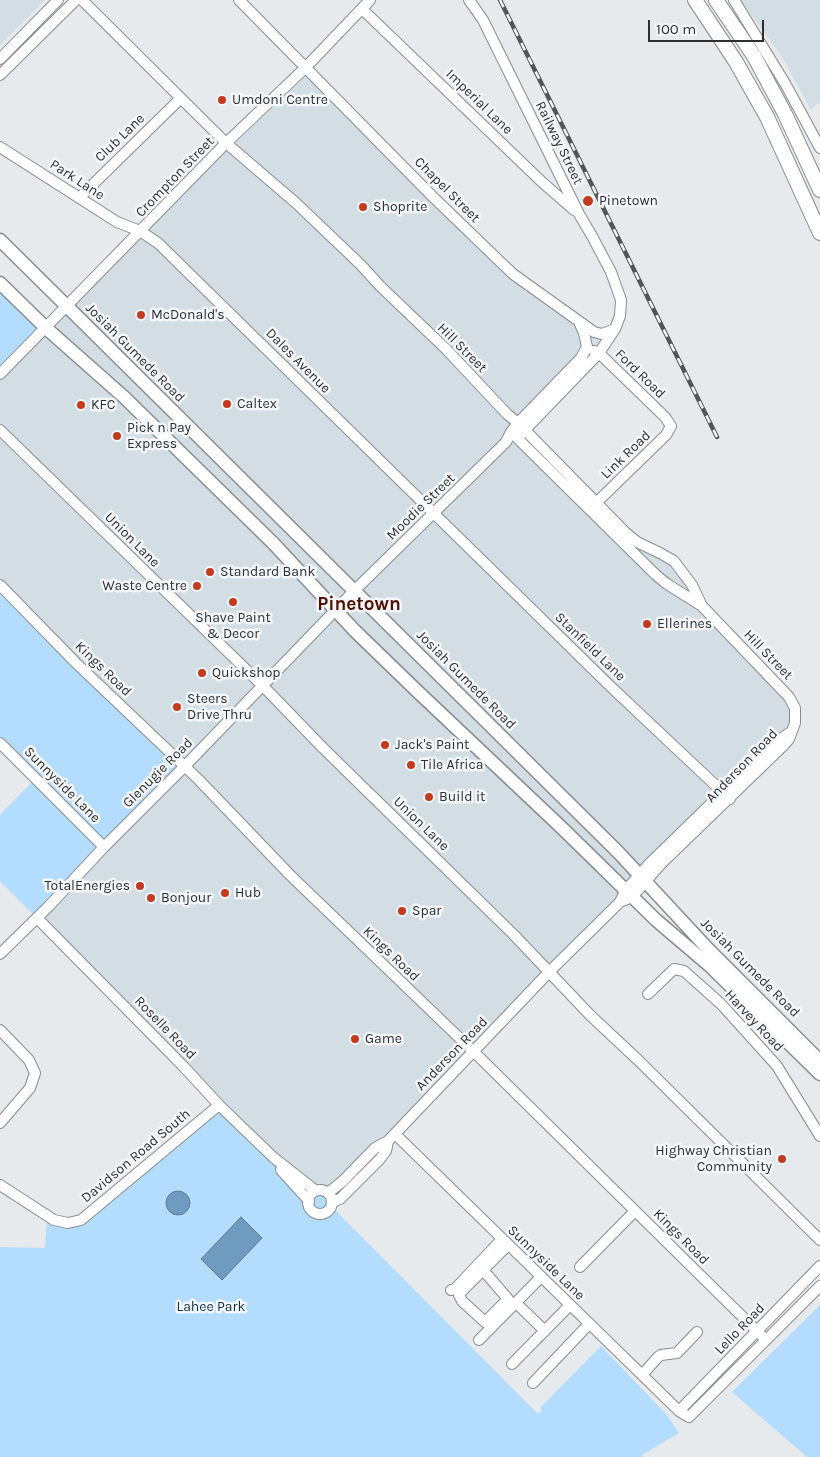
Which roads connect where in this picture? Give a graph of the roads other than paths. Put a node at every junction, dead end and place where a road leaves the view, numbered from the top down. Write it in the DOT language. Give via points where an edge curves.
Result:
graph roads {
  1 [pos="58,0"];
  2 [pos="76,0"];
  3 [pos="82,0"];
  4 [pos="239,0"];
  5 [pos="370,0"];
  6 [pos="469,0"];
  7 [pos="695,0"];
  8 [pos="716,0"];
  9 [pos="722,0"];
  10 [pos="734,0"];
  11 [pos="362,9"];
  12 [pos="736,28"];
  13 [pos="0,59"];
  14 [pos="306,67"];
  15 [pos="0,75"];
  16 [pos="180,99"];
  17 [pos="226,144"];
  18 [pos="0,147"];
  19 [pos="820,148"];
  20 [pos="820,190"];
  21 [pos="79,198"];
  22 [pos="579,214"];
  23 [pos="140,231"];
  24 [pos="820,234"];
  25 [pos="0,240"];
  26 [pos="0,283"];
  27 [pos="67,307"];
  28 [pos="579,322"];
  29 [pos="46,328"];
  30 [pos="615,329"];
  31 [pos="586,347"];
  32 [pos="599,353"];
  33 [pos="0,374"];
  34 [pos="522,426"];
  35 [pos="671,426"];
  36 [pos="0,430"];
  37 [pos="513,436"];
  38 [pos="597,502"];
  39 [pos="434,513"];
  40 [pos="680,568"];
  41 [pos="667,584"];
  42 [pos="0,585"];
  43 [pos="354,591"];
  44 [pos="702,606"];
  45 [pos="336,611"];
  46 [pos="262,686"];
  47 [pos="792,732"];
  48 [pos="0,743"];
  49 [pos="185,766"];
  50 [pos="726,795"];
  51 [pos="104,847"];
  52 [pos="643,878"];
  53 [pos="626,896"];
  54 [pos="37,918"];
  55 [pos="0,954"];
  56 [pos="550,971"];
  57 [pos="648,994"];
  58 [pos="0,1030"];
  59 [pos="473,1051"];
  60 [pos="820,1061"];
  61 [pos="820,1074"];
  62 [pos="219,1105"];
  63 [pos="0,1122"];
  64 [pos="820,1136"];
  65 [pos="391,1137"];
  66 [pos="274,1158"];
  67 [pos="0,1185"];
  68 [pos="316,1191"];
  69 [pos="330,1198"];
  70 [pos="309,1201"];
  71 [pos="635,1211"];
  72 [pos="820,1240"];
  73 [pos="505,1242"];
  74 [pos="820,1266"];
  75 [pos="580,1267"];
  76 [pos="483,1270"];
  77 [pos="541,1277"];
  78 [pos="820,1286"];
  79 [pos="452,1290"];
  80 [pos="516,1303"];
  81 [pos="570,1305"];
  82 [pos="589,1324"];
  83 [pos="545,1331"];
  84 [pos="757,1331"];
  85 [pos="696,1332"];
  86 [pos="479,1340"];
  87 [pos="766,1340"];
  88 [pos="512,1364"];
  89 [pos="642,1375"];
  90 [pos="532,1383"];
  91 [pos="679,1411"];
  92 [pos="690,1417"];
  1 -- 13 [label="street"];
  2 -- 15 [label="street"];
  3 -- 16 [label="street, Hill Street"];
  4 -- 14 [label="street, Chapel Street"];
  5 -- 11 [label="street, Crompton Street"];
  6 -- 22 [label="street, Railway Street" via="483,20"];
  7 -- 24 [label="highway" via="767,117"];
  8 -- 12 [label="highway"];
  9 -- 12 [label="highway"];
  10 -- 19 [label="street"];
  11 -- 14 [label="street, Crompton Street"];
  11 -- 22 [label="street, Imperial Lane"];
  12 -- 20 [label="highway" via="785,114"];
  14 -- 17 [label="street, Crompton Street"];
  14 -- 28 [label="street, Chapel Street" via="513,274"];
  16 -- 17 [label="street, Hill Street"];
  16 -- 21 [label="street, Club Lane"];
  17 -- 23 [label="street, Crompton Street"];
  17 -- 34 [label="street, Hill Street" via="296,203"];
  18 -- 21 [label="street, Park Lane"];
  21 -- 23 [label="street, Park Lane" via="117,222"];
  22 -- 30 [label="street, Railway Street" via="619,292 622,306"];
  23 -- 27 [label="street, Crompton Street"];
  23 -- 39 [label="street, Dales Avenue" via="158,243"];
  25 -- 27 [label="main road, Josiah Gumede Road"];
  26 -- 29 [label="main road, Josiah Gumede Road"];
  27 -- 29 [label="street, Crompton Street"];
  27 -- 43 [label="main road, Josiah Gumede Road"];
  28 -- 30 [label="street, Chapel Street" via="598,333"];
  28 -- 31 [label="street"];
  29 -- 33 [label="street, Crompton Street"];
  29 -- 45 [label="main road, Josiah Gumede Road" via="125,398 274,544"];
  30 -- 32 [label="street, Railway Street"];
  31 -- 32 [label="street, Ford Road"];
  31 -- 34 [label="street" via="578,361"];
  32 -- 34 [label="street"];
  32 -- 35 [label="street, Ford Road"];
  34 -- 37 [label="street"];
  34 -- 38 [label="street, Hill Street"];
  35 -- 38 [label="street, Link Road" via="666,435"];
  36 -- 46 [label="street, Union Lane"];
  37 -- 39 [label="street, Moodie Street"];
  37 -- 41 [label="street, Hill Street"];
  38 -- 40 [label="street, Hill Street" via="637,542 667,556"];
  39 -- 43 [label="street, Moodie Street"];
  39 -- 50 [label="street, Stanfield Lane"];
  40 -- 41 [label="street" via="676,579"];
  40 -- 44 [label="street, Hill Street"];
  41 -- 44 [label="street, Hill Street"];
  42 -- 49 [label="street, Kings Road" via="76,663"];
  43 -- 45 [label="street, Moodie Street"];
  43 -- 52 [label="main road, Josiah Gumede Road"];
  44 -- 47 [label="street, Hill Street" via="789,697 795,708"];
  45 -- 46 [label="street, Glenugie Road"];
  45 -- 53 [label="main road, Josiah Gumede Road"];
  46 -- 49 [label="street, Glenugie Road"];
  46 -- 56 [label="street, Union Lane"];
  47 -- 50 [label="street, Anderson Road" via="783,746"];
  48 -- 51 [label="street, Sunnyside Lane"];
  49 -- 51 [label="street, Glenugie Road"];
  49 -- 59 [label="street, Kings Road" via="290,875"];
  50 -- 52 [label="street, Anderson Road"];
  51 -- 54 [label="street, Glenugie Road"];
  52 -- 53 [label="street, Anderson Road"];
  52 -- 60 [label="main road, Josiah Gumede Road" via="708,949"];
  53 -- 56 [label="street, Anderson Road"];
  53 -- 61 [label="main road, Josiah Gumede Road" via="710,966"];
  54 -- 55 [label="street, Glenugie Road"];
  54 -- 62 [label="street, Roselle Road"];
  56 -- 59 [label="street, Anderson Road"];
  56 -- 72 [label="street, Union Lane" via="590,1015"];
  57 -- 64 [label="street, Harvey Road" via="674,969 684,971 721,1004 777,1066"];
  58 -- 63 [label="street" via="29,1060 35,1073 30,1088"];
  59 -- 65 [label="street, Anderson Road"];
  59 -- 71 [label="street, Kings Road"];
  62 -- 66 [label="street, Roselle Road"];
  62 -- 67 [label="street, Davidson Road South" via="81,1220 68,1223 54,1220"];
  65 -- 69 [label="street, Anderson Road" via="374,1148"];
  65 -- 73 [label="street, Sunnyside Lane"];
  66 -- 68 [label="street, Roselle Road"];
  66 -- 70 [label="street, Roselle Road" via="282,1172"];
  68 -- 69 [label="street" via="321,1190"];
  68 -- 70 [label="street"];
  69 -- 70 [label="street" via="329,1209 320,1214 313,1211"];
  71 -- 75 [label="street"];
  71 -- 84 [label="street, Kings Road"];
  73 -- 76 [label="street"];
  73 -- 77 [label="street, Sunnyside Lane"];
  73 -- 79 [label="street"];
  74 -- 84 [label="street, Lello Road"];
  76 -- 76 [label="street" via="459,1296 485,1322 508,1300"];
  77 -- 80 [label="street"];
  77 -- 81 [label="street, Sunnyside Lane"];
  78 -- 87 [label="street, Lello Road"];
  80 -- 83 [label="street"];
  80 -- 86 [label="street"];
  81 -- 82 [label="street, Sunnyside Lane"];
  81 -- 83 [label="street"];
  82 -- 89 [label="street, Sunnyside Lane"];
  82 -- 90 [label="street"];
  83 -- 88 [label="street"];
  84 -- 87 [label="street, Kings Road"];
  84 -- 91 [label="street, Lello Road"];
  85 -- 89 [label="street" via="677,1353 661,1355"];
  87 -- 92 [label="street, Lello Road"];
  89 -- 91 [label="street, Sunnyside Lane"];
  91 -- 92 [label="street, Sunnyside Lane"];
}
